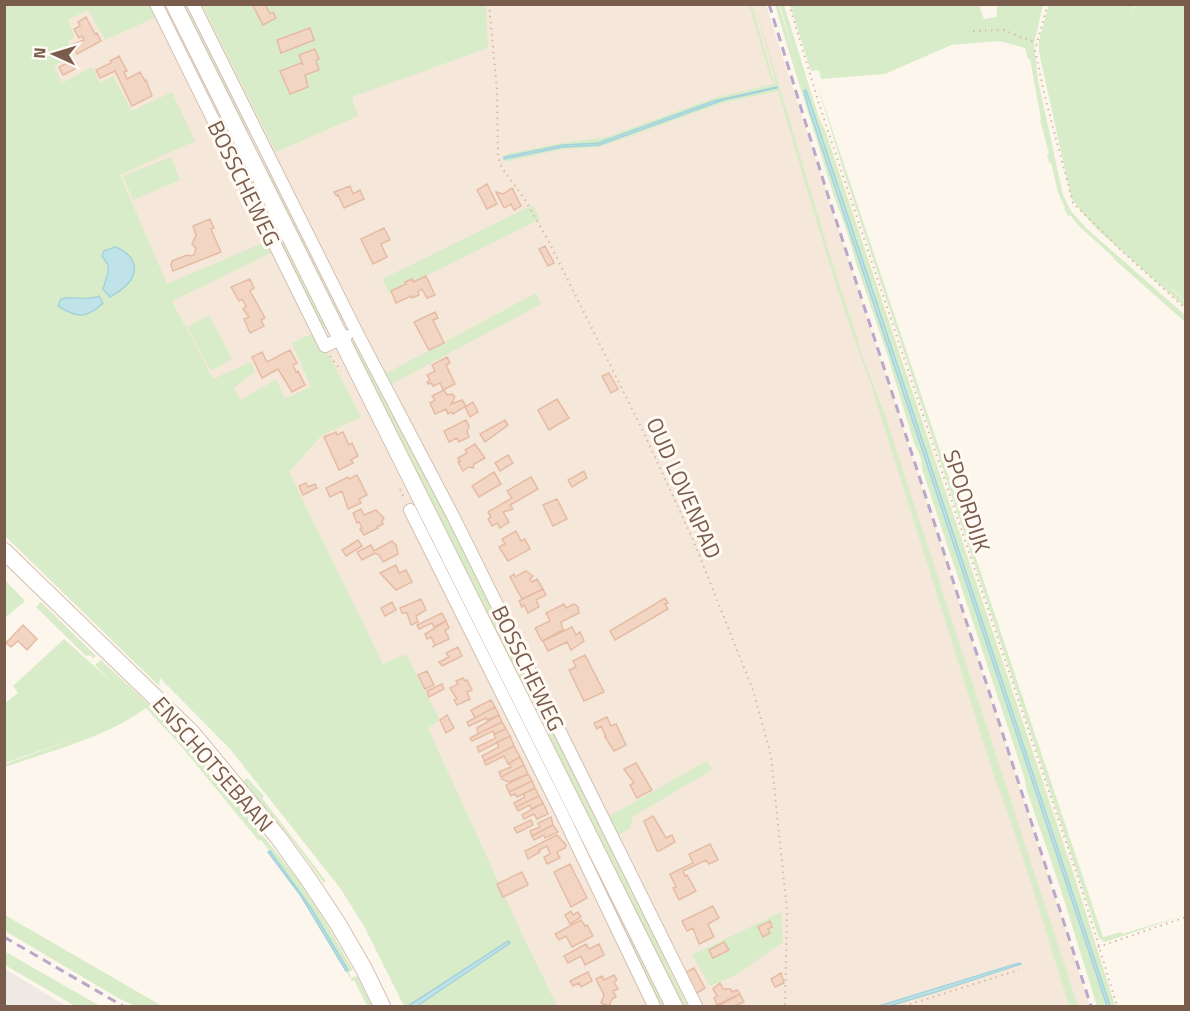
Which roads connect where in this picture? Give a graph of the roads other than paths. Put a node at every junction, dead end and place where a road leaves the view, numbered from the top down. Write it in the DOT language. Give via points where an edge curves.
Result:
graph roads {
  1 [pos="156,4"];
  2 [pos="174,4"];
  3 [pos="193,4"];
  4 [pos="356,331"];
  5 [pos="341,339"];
  6 [pos="410,510"];
  7 [pos="4,551"];
  8 [pos="468,610"];
  9 [pos="382,1006"];
  10 [pos="654,1006"];
  11 [pos="674,1006"];
  12 [pos="696,1006"];
  1 -- 5 [label="street, BOSSCHEWEG" via="325,346"];
  2 -- 5 [label="main road, BOSSCHEWEG"];
  3 -- 4 [label="street, BOSSCHEWEG"];
  4 -- 5 [label="street"];
  4 -- 12 [label="street, BOSSCHEWEG" via="453,516"];
  5 -- 8 [label="main road, BOSSCHEWEG"];
  6 -- 8 [label="street, BOSSCHEWEG"];
  7 -- 9 [label="main road, ENSCHOTSEBAAN" via="192,733 309,880 359,960"];
  8 -- 10 [label="street, BOSSCHEWEG"];
  8 -- 11 [label="main road, BOSSCHEWEG"];
}
